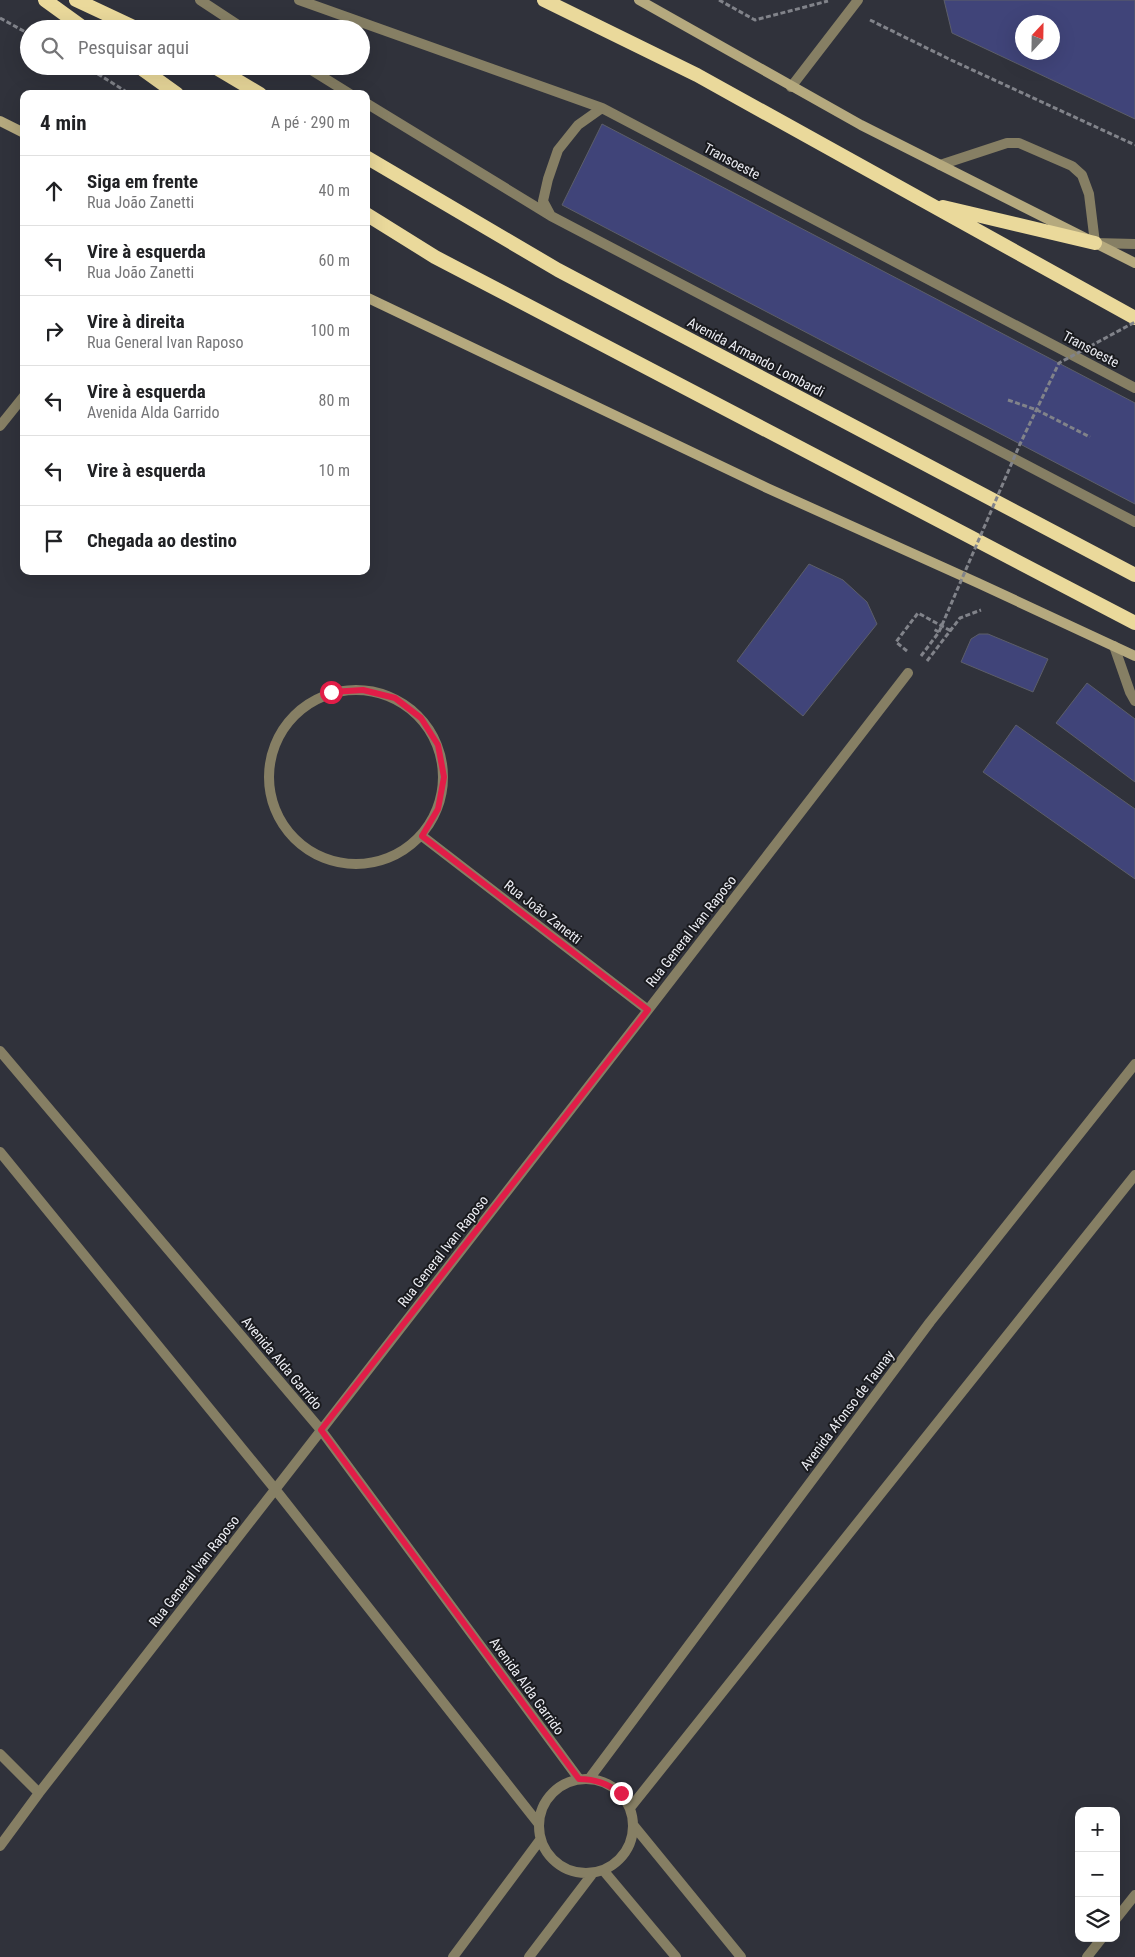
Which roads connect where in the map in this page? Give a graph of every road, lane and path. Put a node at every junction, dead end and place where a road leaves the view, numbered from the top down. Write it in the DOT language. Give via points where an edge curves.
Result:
graph roads {
  1 [pos="45,0"];
  2 [pos="76,0"];
  3 [pos="200,0"];
  4 [pos="299,0"];
  5 [pos="544,0"];
  6 [pos="639,0"];
  7 [pos="719,0"];
  8 [pos="858,0"];
  9 [pos="850,10"];
  10 [pos="0,18"];
  11 [pos="73,20"];
  12 [pos="119,20"];
  13 [pos="230,20"];
  14 [pos="355,20"];
  15 [pos="370,25"];
  16 [pos="20,29"];
  17 [pos="99,75"];
  18 [pos="151,75"];
  19 [pos="228,75"];
  20 [pos="319,75"];
  21 [pos="791,86"];
  22 [pos="124,90"];
  23 [pos="172,90"];
  24 [pos="253,90"];
  25 [pos="344,90"];
  26 [pos="370,106"];
  27 [pos="602,108"];
  28 [pos="0,121"];
  29 [pos="20,131"];
  30 [pos="1135,146"];
  31 [pos="370,159"];
  32 [pos="940,165"];
  33 [pos="926,203"];
  34 [pos="551,216"];
  35 [pos="370,217"];
  36 [pos="1096,242"];
  37 [pos="1135,244"];
  38 [pos="1135,263"];
  39 [pos="370,299"];
  40 [pos="1135,318"];
  41 [pos="1135,322"];
  42 [pos="1135,388"];
  43 [pos="1008,400"];
  44 [pos="20,401"];
  45 [pos="1037,410"];
  46 [pos="0,426"];
  47 [pos="1090,437"];
  48 [pos="1135,522"];
  49 [pos="1135,575"];
  50 [pos="983,609"];
  51 [pos="1135,623"];
  52 [pos="934,630"];
  53 [pos="951,631"];
  54 [pos="939,632"];
  55 [pos="1114,646"];
  56 [pos="911,654"];
  57 [pos="1135,656"];
  58 [pos="918,660"];
  59 [pos="908,673"];
  60 [pos="1135,701"];
  61 [pos="422,836"];
  62 [pos="648,1010"];
  63 [pos="0,1051"];
  64 [pos="1135,1064"];
  65 [pos="0,1152"];
  66 [pos="1135,1175"];
  67 [pos="321,1430"];
  68 [pos="275,1489"];
  69 [pos="0,1754"];
  70 [pos="584,1779"];
  71 [pos="39,1793"];
  72 [pos="630,1808"];
  73 [pos="538,1823"];
  74 [pos="634,1826"];
  75 [pos="540,1840"];
  76 [pos="0,1846"];
  77 [pos="598,1872"];
  78 [pos="1135,1896"];
  79 [pos="1120,1915"];
  80 [pos="1099,1942"];
  81 [pos="453,1957"];
  82 [pos="529,1957"];
  83 [pos="676,1957"];
  84 [pos="741,1957"];
  85 [pos="1087,1957"];
  1 -- 11 [label="highway"];
  2 -- 12 [label="highway"];
  3 -- 13 [label="street"];
  4 -- 14 [label="street, Transoeste"];
  5 -- 33 [label="highway" via="697,75"];
  6 -- 21 [label="main road"];
  7 -- 9 [label="path" via="755,20 830,0"];
  8 -- 9 [label="street"];
  9 -- 21 [label="street"];
  9 -- 30 [label="path"];
  10 -- 16 [label="path"];
  15 -- 27 [label="street, Transoeste"];
  17 -- 22 [label="path"];
  18 -- 23 [label="highway"];
  19 -- 24 [label="highway"];
  20 -- 25 [label="street"];
  21 -- 32 [label="main road"];
  26 -- 34 [label="street"];
  27 -- 34 [label="street" via="578,126 558,150 544,201"];
  27 -- 42 [label="street, Transoeste"];
  28 -- 29 [label="main road"];
  31 -- 49 [label="highway, Avenida Armando Lombardi" via="558,270"];
  32 -- 36 [label="main road"];
  32 -- 36 [label="street" via="1007,143 1019,143 1072,166 1082,175 1089,194"];
  33 -- 36 [label="highway"];
  33 -- 40 [label="highway"];
  34 -- 48 [label="street"];
  35 -- 51 [label="highway" via="434,257"];
  36 -- 37 [label="street"];
  36 -- 38 [label="main road"];
  39 -- 55 [label="main road" via="767,488"];
  41 -- 45 [label="path, bridge" via="1059,363"];
  43 -- 45 [label="path"];
  44 -- 46 [label="street"];
  45 -- 47 [label="path"];
  45 -- 54 [label="path, bridge"];
  50 -- 53 [label="path" via="960,618"];
  52 -- 54 [label="path, bridge"];
  53 -- 56 [label="path" via="918,613 896,642"];
  53 -- 59 [label="path" via="922,667"];
  54 -- 58 [label="path"];
  55 -- 57 [label="main road"];
  55 -- 60 [label="street"];
  59 -- 62 [label="street, Rua General Ivan Raposo"];
  61 -- 61 [label="street" via="438,809 444,777 438,745 421,718 395,698 363,690 331,692 302,707 280,731 269,761 269,794 281,824 303,847 332,862 365,865 395,856"];
  61 -- 62 [label="street, Rua João Zanetti"];
  62 -- 67 [label="street, Rua General Ivan Raposo"];
  63 -- 67 [label="street, Avenida Alda Garrido"];
  64 -- 70 [label="street, Avenida Afonso de Taunay" via="930,1322"];
  65 -- 68 [label="street"];
  66 -- 72 [label="street"];
  67 -- 68 [label="street, Rua General Ivan Raposo"];
  67 -- 70 [label="street, Avenida Alda Garrido"];
  68 -- 71 [label="street, Rua General Ivan Raposo"];
  68 -- 73 [label="street"];
  69 -- 71 [label="street"];
  70 -- 72 [label="street" via="606,1783 621,1793"];
  70 -- 73 [label="street" via="564,1784 551,1794 542,1807"];
  71 -- 76 [label="street, Rua General Ivan Raposo"];
  72 -- 74 [label="street"];
  73 -- 75 [label="street"];
  74 -- 77 [label="street" via="630,1845 619,1860"];
  74 -- 84 [label="street"];
  75 -- 77 [label="street" via="548,1855 561,1866 576,1872"];
  75 -- 81 [label="street"];
  77 -- 82 [label="street"];
  77 -- 83 [label="street"];
  78 -- 79 [label="street"];
  80 -- 85 [label="street"];
}
